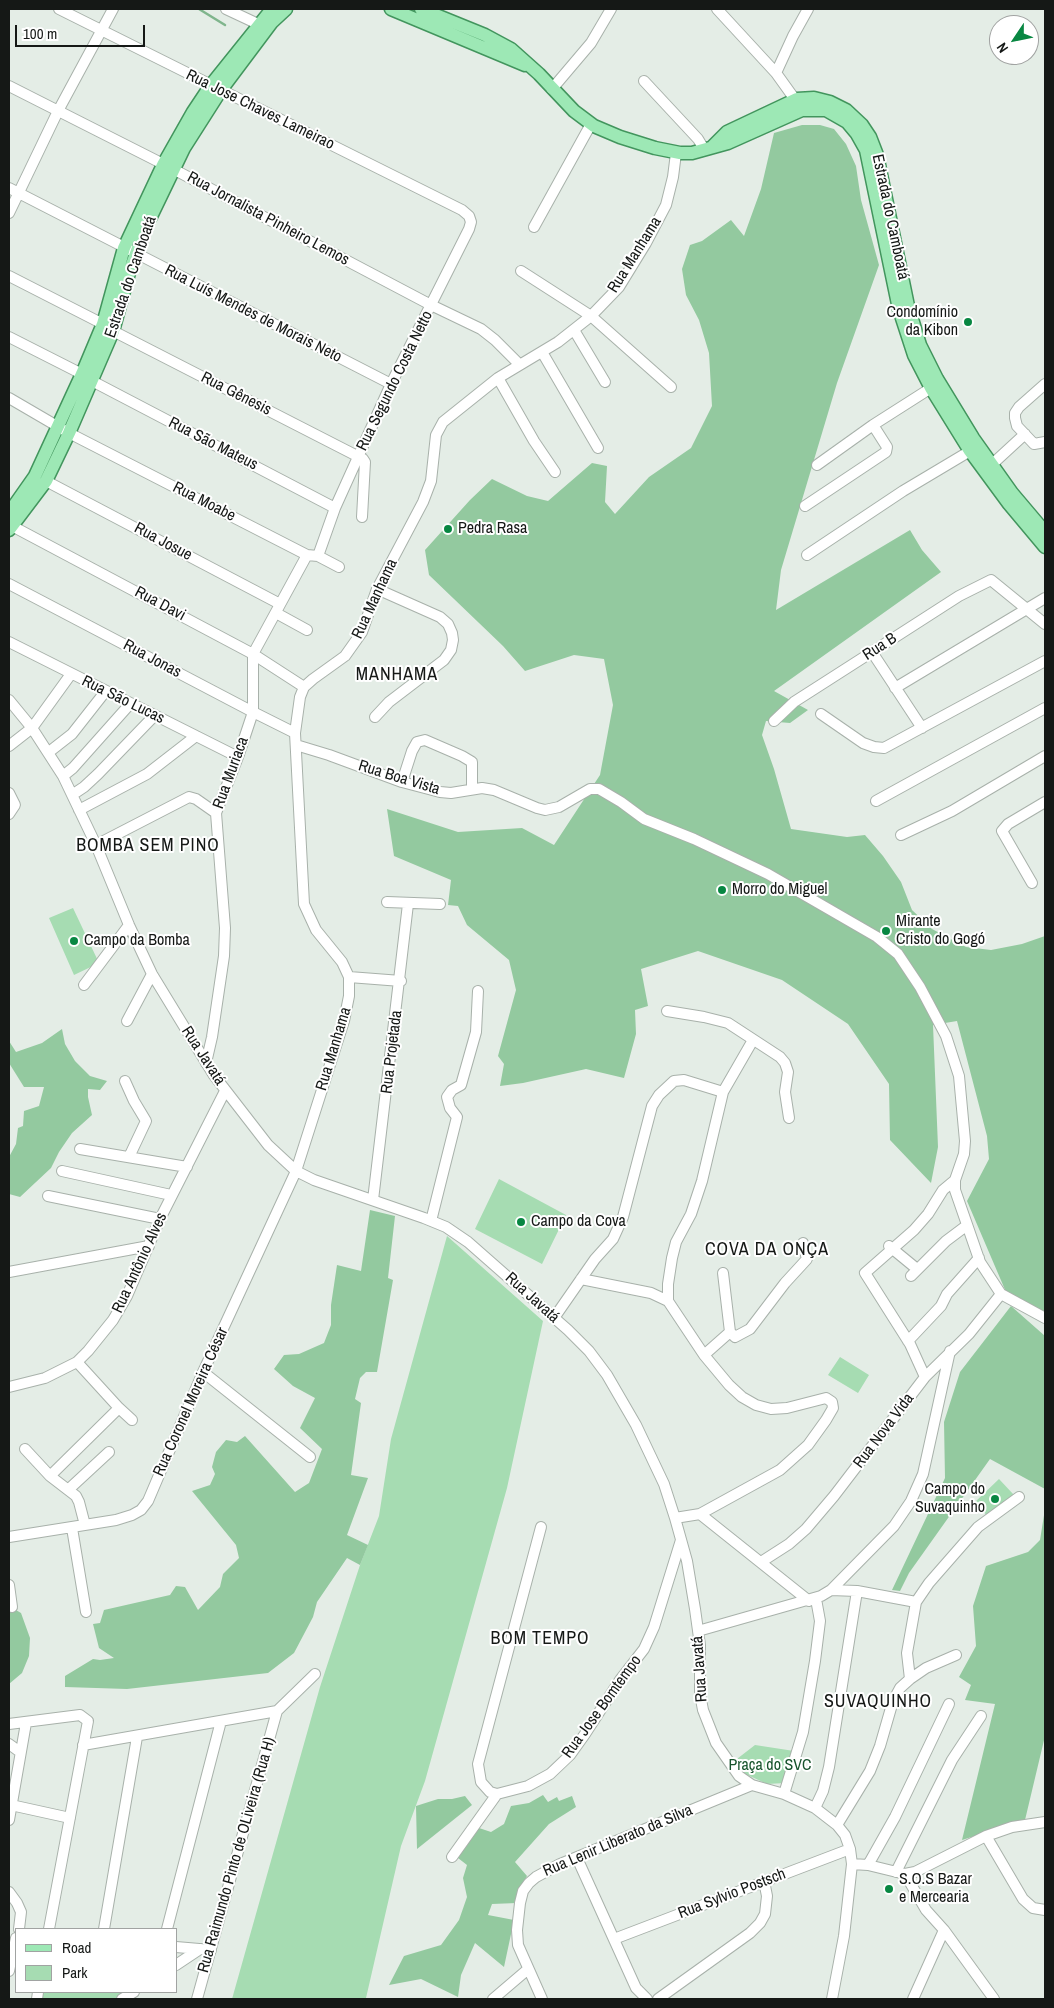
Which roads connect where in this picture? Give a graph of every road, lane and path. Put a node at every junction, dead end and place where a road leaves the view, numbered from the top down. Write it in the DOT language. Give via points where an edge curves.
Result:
graph roads {
  1 [pos="59,9"];
  2 [pos="114,9"];
  3 [pos="226,9"];
  4 [pos="272,9"];
  5 [pos="286,9"];
  6 [pos="421,9"];
  7 [pos="611,9"];
  8 [pos="717,9"];
  9 [pos="808,9"];
  10 [pos="395,10"];
  11 [pos="258,24"];
  12 [pos="102,31"];
  13 [pos="530,66"];
  14 [pos="776,73"];
  15 [pos="644,82"];
  16 [pos="9,86"];
  17 [pos="216,88"];
  18 [pos="552,89"];
  19 [pos="797,100"];
  20 [pos="58,112"];
  21 [pos="591,124"];
  22 [pos="708,147"];
  23 [pos="676,153"];
  24 [pos="168,167"];
  25 [pos="13,191"];
  26 [pos="462,210"];
  27 [pos="9,213"];
  28 [pos="534,226"];
  29 [pos="891,242"];
  30 [pos="130,251"];
  31 [pos="521,271"];
  32 [pos="9,276"];
  33 [pos="431,305"];
  34 [pos="592,316"];
  35 [pos="108,327"];
  36 [pos="574,330"];
  37 [pos="9,337"];
  38 [pos="542,352"];
  39 [pos="519,364"];
  40 [pos="87,378"];
  41 [pos="498,378"];
  42 [pos="604,382"];
  43 [pos="391,384"];
  44 [pos="1045,384"];
  45 [pos="671,387"];
  46 [pos="931,388"];
  47 [pos="9,398"];
  48 [pos="873,425"];
  49 [pos="64,430"];
  50 [pos="1025,434"];
  51 [pos="1045,442"];
  52 [pos="598,448"];
  53 [pos="970,451"];
  54 [pos="358,457"];
  55 [pos="817,465"];
  56 [pos="988,468"];
  57 [pos="555,472"];
  58 [pos="46,481"];
  59 [pos="805,506"];
  60 [pos="335,508"];
  61 [pos="9,513"];
  62 [pos="362,517"];
  63 [pos="10,528"];
  64 [pos="1041,529"];
  65 [pos="1045,547"];
  66 [pos="807,554"];
  67 [pos="307,555"];
  68 [pos="318,556"];
  69 [pos="339,567"];
  70 [pos="9,584"];
  71 [pos="377,589"];
  72 [pos="1045,598"];
  73 [pos="278,608"];
  74 [pos="1026,609"];
  75 [pos="1045,624"];
  76 [pos="308,630"];
  77 [pos="9,642"];
  78 [pos="872,652"];
  79 [pos="253,654"];
  80 [pos="1045,661"];
  81 [pos="72,674"];
  82 [pos="304,687"];
  83 [pos="895,688"];
  84 [pos="105,692"];
  85 [pos="9,700"];
  86 [pos="130,704"];
  87 [pos="1045,708"];
  88 [pos="253,712"];
  89 [pos="820,714"];
  90 [pos="155,715"];
  91 [pos="375,718"];
  92 [pos="774,720"];
  93 [pos="32,728"];
  94 [pos="922,728"];
  95 [pos="295,733"];
  96 [pos="196,736"];
  97 [pos="296,745"];
  98 [pos="9,746"];
  99 [pos="49,752"];
  100 [pos="1045,756"];
  101 [pos="238,757"];
  102 [pos="63,776"];
  103 [pos="402,782"];
  104 [pos="472,789"];
  105 [pos="9,793"];
  106 [pos="72,795"];
  107 [pos="876,801"];
  108 [pos="1045,802"];
  109 [pos="79,810"];
  110 [pos="216,813"];
  111 [pos="9,814"];
  112 [pos="901,835"];
  113 [pos="96,844"];
  114 [pos="1032,883"];
  115 [pos="387,902"];
  116 [pos="408,904"];
  117 [pos="440,904"];
  118 [pos="129,925"];
  119 [pos="152,974"];
  120 [pos="349,977"];
  121 [pos="401,981"];
  122 [pos="84,985"];
  123 [pos="478,991"];
  124 [pos="667,1011"];
  125 [pos="127,1021"];
  126 [pos="753,1040"];
  127 [pos="206,1063"];
  128 [pos="124,1081"];
  129 [pos="226,1091"];
  130 [pos="723,1092"];
  131 [pos="789,1118"];
  132 [pos="80,1149"];
  133 [pos="129,1157"];
  134 [pos="187,1167"];
  135 [pos="62,1171"];
  136 [pos="296,1171"];
  137 [pos="955,1180"];
  138 [pos="48,1196"];
  139 [pos="172,1196"];
  140 [pos="373,1200"];
  141 [pos="160,1219"];
  142 [pos="431,1221"];
  143 [pos="966,1226"];
  144 [pos="803,1242"];
  145 [pos="149,1246"];
  146 [pos="890,1247"];
  147 [pos="979,1258"];
  148 [pos="9,1272"];
  149 [pos="723,1273"];
  150 [pos="581,1279"];
  151 [pos="1001,1294"];
  152 [pos="668,1301"];
  153 [pos="554,1318"];
  154 [pos="1045,1318"];
  155 [pos="730,1332"];
  156 [pos="908,1341"];
  157 [pos="950,1351"];
  158 [pos="704,1355"];
  159 [pos="77,1362"];
  160 [pos="203,1372"];
  161 [pos="925,1377"];
  162 [pos="9,1387"];
  163 [pos="119,1408"];
  164 [pos="132,1420"];
  165 [pos="25,1449"];
  166 [pos="109,1452"];
  167 [pos="310,1457"];
  168 [pos="50,1476"];
  169 [pos="69,1489"];
  170 [pos="1019,1497"];
  171 [pos="700,1514"];
  172 [pos="675,1518"];
  173 [pos="85,1525"];
  174 [pos="541,1527"];
  175 [pos="72,1528"];
  176 [pos="9,1537"];
  177 [pos="681,1540"];
  178 [pos="761,1562"];
  179 [pos="9,1585"];
  180 [pos="831,1590"];
  181 [pos="857,1591"];
  182 [pos="813,1600"];
  183 [pos="916,1602"];
  184 [pos="12,1607"];
  185 [pos="86,1612"];
  186 [pos="698,1631"];
  187 [pos="956,1655"];
  188 [pos="316,1674"];
  189 [pos="910,1678"];
  190 [pos="949,1704"];
  191 [pos="277,1711"];
  192 [pos="981,1716"];
  193 [pos="221,1722"];
  194 [pos="26,1723"];
  195 [pos="9,1724"];
  196 [pos="137,1737"];
  197 [pos="9,1744"];
  198 [pos="84,1745"];
  199 [pos="20,1752"];
  200 [pos="752,1785"];
  201 [pos="497,1794"];
  202 [pos="784,1794"];
  203 [pos="11,1805"];
  204 [pos="815,1808"];
  205 [pos="9,1818"];
  206 [pos="70,1818"];
  207 [pos="1045,1822"];
  208 [pos="837,1825"];
  209 [pos="986,1836"];
  210 [pos="850,1849"];
  211 [pos="452,1856"];
  212 [pos="577,1858"];
  213 [pos="852,1864"];
  214 [pos="868,1865"];
  215 [pos="901,1873"];
  216 [pos="764,1881"];
  217 [pos="9,1892"];
  218 [pos="1045,1910"];
  219 [pos="18,1928"];
  220 [pos="49,1928"];
  221 [pos="104,1928"];
  222 [pos="166,1928"];
  223 [pos="944,1930"];
  224 [pos="614,1939"];
  225 [pos="13,1944"];
  226 [pos="178,1947"];
  227 [pos="200,1949"];
  228 [pos="211,1950"];
  229 [pos="178,1964"];
  230 [pos="528,1970"];
  231 [pos="9,1971"];
  232 [pos="985,1995"];
  233 [pos="197,1999"];
  234 [pos="492,1999"];
  235 [pos="542,1999"];
  236 [pos="646,1999"];
  237 [pos="658,1999"];
  238 [pos="832,1999"];
  239 [pos="913,1999"];
  240 [pos="994,1999"];
  1 -- 12 [label="street, Rua Jose Chaves Lameirao"];
  2 -- 12 [label="street"];
  3 -- 11 [label="street"];
  4 -- 11 [label="main road, Estrada do Camboatá"];
  5 -- 17 [label="main road, Estrada do Camboatá"];
  6 -- 13 [label="main road, Estrada do Camboatá" via="502,44"];
  7 -- 18 [label="street" via="591,43"];
  8 -- 14 [label="street"];
  9 -- 14 [label="street"];
  10 -- 13 [label="main road, Estrada do Camboatá"];
  11 -- 17 [label="main road, Estrada do Camboatá"];
  12 -- 17 [label="street, Rua Jose Chaves Lameirao"];
  12 -- 20 [label="street"];
  13 -- 18 [label="main road, Estrada do Camboatá"];
  14 -- 19 [label="street"];
  15 -- 22 [label="street"];
  16 -- 20 [label="street, Rua Jornalista Pinheiro Lemos"];
  17 -- 24 [label="main road, Estrada do Camboatá" via="184,148"];
  17 -- 26 [label="street, Rua Jose Chaves Lameirao"];
  18 -- 21 [label="main road, Estrada do Camboatá"];
  19 -- 22 [label="main road, Estrada do Camboatá" via="728,143"];
  19 -- 29 [label="main road, Estrada do Camboatá" via="835,114 860,137"];
  20 -- 24 [label="street, Rua Jornalista Pinheiro Lemos"];
  20 -- 25 [label="street"];
  21 -- 23 [label="main road, Estrada do Camboatá" via="620,137"];
  21 -- 28 [label="street"];
  22 -- 23 [label="main road, Estrada do Camboatá" via="692,153"];
  23 -- 34 [label="street, Rua Manhama" via="674,177 666,205 619,287"];
  24 -- 30 [label="main road, Estrada do Camboatá" via="144,231"];
  24 -- 33 [label="street, Rua Jornalista Pinheiro Lemos"];
  25 -- 27 [label="street"];
  25 -- 30 [label="street, Rua Luís Mendes de Morais Neto"];
  26 -- 33 [label="street, Rua Segundo Costa Netto" via="471,222"];
  29 -- 46 [label="main road, Estrada do Camboatá" via="903,325"];
  29 -- 56 [label="main road, Estrada do Camboatá" via="920,345"];
  30 -- 35 [label="main road, Estrada do Camboatá"];
  30 -- 43 [label="street, Rua Luís Mendes de Morais Neto"];
  31 -- 34 [label="street"];
  32 -- 35 [label="street, Rua Gênesis"];
  33 -- 39 [label="street, Rua Jornalista Pinheiro Lemos" via="481,329"];
  33 -- 43 [label="street, Rua Segundo Costa Netto"];
  34 -- 36 [label="street, Rua Manhama"];
  34 -- 45 [label="street"];
  35 -- 40 [label="main road, Estrada do Camboatá"];
  35 -- 54 [label="street, Rua Gênesis"];
  36 -- 38 [label="street, Rua Manhama"];
  36 -- 42 [label="street"];
  37 -- 40 [label="street, Rua São Mateus"];
  38 -- 39 [label="street, Rua Manhama"];
  38 -- 52 [label="street"];
  39 -- 41 [label="street, Rua Manhama"];
  40 -- 49 [label="main road, Estrada do Camboatá"];
  40 -- 60 [label="street, Rua São Mateus"];
  41 -- 57 [label="street"];
  41 -- 71 [label="street, Rua Manhama" via="438,429 431,481 423,502"];
  43 -- 54 [label="street, Rua Segundo Costa Netto"];
  44 -- 50 [label="street" via="1015,413 1017,426"];
  46 -- 48 [label="street"];
  46 -- 53 [label="main road, Estrada do Camboatá"];
  47 -- 49 [label="street, Rua Moabe"];
  48 -- 55 [label="street"];
  48 -- 59 [label="street" via="886,452"];
  49 -- 58 [label="main road, Estrada do Camboatá"];
  49 -- 61 [label="main road, Estrada do Camboatá"];
  49 -- 67 [label="street, Rua Moabe"];
  50 -- 51 [label="street" via="1034,444"];
  50 -- 56 [label="street"];
  53 -- 56 [label="main road, Estrada do Camboatá"];
  53 -- 66 [label="street"];
  54 -- 60 [label="street, Rua Segundo Costa Netto"];
  54 -- 62 [label="street" via="364,462"];
  56 -- 64 [label="main road, Estrada do Camboatá"];
  58 -- 63 [label="main road, Estrada do Camboatá"];
  58 -- 73 [label="street, Rua Josue"];
  60 -- 68 [label="street, Rua Segundo Costa Netto"];
  63 -- 79 [label="street, Rua Davi"];
  64 -- 65 [label="main road, Estrada do Camboatá"];
  67 -- 68 [label="street, Rua Moabe"];
  67 -- 73 [label="street, Rua Muriaca"];
  68 -- 69 [label="street, Rua Moabe"];
  70 -- 88 [label="street, Rua Jonas"];
  71 -- 82 [label="street, Rua Manhama" via="365,625 352,647"];
  71 -- 91 [label="street" via="440,617 448,624 452,640 451,650 444,660 389,702"];
  72 -- 74 [label="street"];
  73 -- 76 [label="street, Rua Josue"];
  73 -- 79 [label="street, Rua Muriaca"];
  74 -- 75 [label="street"];
  74 -- 78 [label="street, Rua B" via="991,580 959,596"];
  74 -- 83 [label="street"];
  77 -- 81 [label="street, Rua São Lucas"];
  78 -- 83 [label="street"];
  78 -- 92 [label="street, Rua B" via="794,702"];
  79 -- 82 [label="street, Rua Davi"];
  79 -- 88 [label="street, Rua Muriaca"];
  80 -- 94 [label="street"];
  81 -- 84 [label="street, Rua São Lucas"];
  81 -- 93 [label="street"];
  82 -- 95 [label="street"];
  83 -- 94 [label="street"];
  84 -- 86 [label="street, Rua São Lucas"];
  84 -- 99 [label="street" via="72,734"];
  85 -- 93 [label="street, Rua Javatá"];
  86 -- 90 [label="street, Rua São Lucas"];
  86 -- 102 [label="street" via="74,768"];
  87 -- 107 [label="street"];
  88 -- 95 [label="street, Rua Jonas"];
  88 -- 101 [label="street, Rua Muriaca"];
  89 -- 94 [label="street" via="874,748 884,748"];
  90 -- 96 [label="street, Rua São Lucas"];
  90 -- 106 [label="street" via="98,774"];
  93 -- 98 [label="street"];
  93 -- 99 [label="street, Rua Javatá"];
  95 -- 97 [label="street"];
  96 -- 101 [label="street, Rua São Lucas"];
  96 -- 109 [label="street" via="147,774"];
  97 -- 103 [label="street, Rua Boa Vista"];
  97 -- 120 [label="street" via="304,904 316,930 342,962"];
  99 -- 102 [label="street, Rua Javatá"];
  100 -- 112 [label="street" via="952,811"];
  101 -- 110 [label="street, Rua Muriaca"];
  102 -- 106 [label="street, Rua Javatá"];
  103 -- 104 [label="street, Rua Boa Vista" via="440,792"];
  103 -- 104 [label="street" via="412,751 418,742 425,740 472,762"];
  104 -- 137 [label="street, Rua Boa Vista" via="494,790 545,810 559,807 590,789 599,789 644,819 768,874 877,937 898,954 920,987 946,1036 959,1076 965,1141"];
  105 -- 111 [label="street" via="15,805"];
  106 -- 109 [label="street, Rua Javatá"];
  108 -- 114 [label="street" via="1002,831"];
  109 -- 113 [label="street, Rua Javatá"];
  110 -- 113 [label="street" via="189,797"];
  110 -- 127 [label="street, Rua Muriaca" via="225,928"];
  113 -- 118 [label="street, Rua Javatá"];
  115 -- 116 [label="street"];
  116 -- 117 [label="street"];
  116 -- 121 [label="street, Rua Projetada"];
  118 -- 119 [label="street, Rua Javatá"];
  118 -- 122 [label="street"];
  119 -- 125 [label="street"];
  119 -- 127 [label="street, Rua Javatá"];
  120 -- 121 [label="street"];
  120 -- 136 [label="street, Rua Manhama" via="344,1021"];
  121 -- 140 [label="street, Rua Projetada"];
  123 -- 142 [label="street" via="476,1032 461,1085 447,1097 457,1117"];
  124 -- 126 [label="street" via="728,1023"];
  126 -- 130 [label="street"];
  126 -- 131 [label="street" via="785,1063"];
  127 -- 129 [label="street, Rua Javatá"];
  128 -- 133 [label="street" via="146,1121"];
  129 -- 134 [label="street, Rua Antônio Alves"];
  129 -- 136 [label="street, Rua Javatá" via="268,1145"];
  130 -- 150 [label="street" via="679,1080 658,1094 623,1217 613,1239"];
  130 -- 152 [label="street" via="702,1181 691,1214 676,1242"];
  132 -- 133 [label="street"];
  133 -- 134 [label="street"];
  134 -- 139 [label="street, Rua Antônio Alves"];
  135 -- 139 [label="street"];
  136 -- 140 [label="street, Rua Javatá"];
  136 -- 160 [label="street, Rua Coronel Moreira César"];
  137 -- 143 [label="street" via="956,1197"];
  137 -- 146 [label="street" via="943,1190 914,1230"];
  138 -- 141 [label="street"];
  139 -- 141 [label="street, Rua Antônio Alves"];
  140 -- 142 [label="street, Rua Javatá"];
  141 -- 145 [label="street, Rua Antônio Alves"];
  142 -- 153 [label="street, Rua Javatá" via="468,1242"];
  143 -- 146 [label="street" via="946,1240 914,1273"];
  143 -- 147 [label="street"];
  144 -- 155 [label="street" via="807,1259 750,1329 735,1337"];
  145 -- 148 [label="street"];
  145 -- 159 [label="street, Rua Antônio Alves" via="113,1320"];
  146 -- 156 [label="street" via="865,1273"];
  147 -- 151 [label="street"];
  147 -- 156 [label="street"];
  149 -- 155 [label="street"];
  150 -- 152 [label="street" via="651,1293"];
  150 -- 153 [label="street"];
  151 -- 154 [label="street"];
  151 -- 157 [label="street, Rua Nova Vida" via="969,1334"];
  152 -- 158 [label="street"];
  153 -- 172 [label="street, Rua Javatá" via="589,1351 606,1375 636,1425 664,1484"];
  155 -- 158 [label="street"];
  156 -- 161 [label="street"];
  157 -- 161 [label="street, Rua Nova Vida"];
  157 -- 180 [label="street" via="917,1491 894,1526"];
  158 -- 171 [label="street" via="729,1385 756,1405 771,1409 787,1408 826,1398 832,1402 833,1408 808,1445 780,1470"];
  159 -- 162 [label="street, Rua Antônio Alves" via="45,1378"];
  159 -- 163 [label="street"];
  160 -- 167 [label="street"];
  160 -- 173 [label="street, Rua Coronel Moreira César" via="148,1501 132,1515"];
  161 -- 178 [label="street, Rua Nova Vida" via="806,1528 789,1544"];
  163 -- 164 [label="street"];
  163 -- 168 [label="street"];
  165 -- 168 [label="street"];
  166 -- 169 [label="street"];
  168 -- 169 [label="street"];
  169 -- 173 [label="street" via="79,1502"];
  170 -- 183 [label="street" via="978,1528"];
  171 -- 172 [label="street"];
  171 -- 178 [label="street"];
  172 -- 177 [label="street, Rua Javatá"];
  173 -- 175 [label="street, Rua Coronel Moreira César"];
  174 -- 201 [label="street" via="478,1764 480,1782"];
  175 -- 176 [label="street, Rua Coronel Moreira César"];
  175 -- 185 [label="street"];
  177 -- 186 [label="street, Rua Javatá"];
  177 -- 201 [label="street, Rua Jose Bomtempo" via="644,1649 580,1741 560,1765 539,1781"];
  178 -- 182 [label="street"];
  179 -- 184 [label="street"];
  180 -- 181 [label="street"];
  180 -- 182 [label="street"];
  181 -- 183 [label="street"];
  181 -- 204 [label="street" via="829,1767"];
  182 -- 186 [label="street"];
  182 -- 202 [label="street" via="820,1621 815,1661 799,1747"];
  183 -- 189 [label="street" via="907,1653"];
  186 -- 200 [label="street, Rua Javatá" via="700,1694 708,1727 739,1776"];
  187 -- 189 [label="street"];
  188 -- 191 [label="street"];
  189 -- 208 [label="street" via="896,1694 870,1771"];
  190 -- 214 [label="street"];
  191 -- 193 [label="street"];
  191 -- 228 [label="street, Rua Raimundo Pinto de OLiveira (Rua H)"];
  192 -- 215 [label="street" via="952,1760"];
  193 -- 196 [label="street"];
  193 -- 222 [label="street"];
  194 -- 195 [label="street"];
  194 -- 198 [label="street" via="83,1716 88,1721"];
  194 -- 199 [label="street"];
  196 -- 198 [label="street"];
  196 -- 221 [label="street"];
  197 -- 199 [label="street"];
  198 -- 206 [label="street"];
  199 -- 203 [label="street"];
  200 -- 202 [label="street, Rua Javatá"];
  200 -- 212 [label="street, Rua Lenir Liberato da Silva"];
  201 -- 211 [label="street"];
  202 -- 204 [label="street, Rua Javatá"];
  203 -- 205 [label="street"];
  203 -- 206 [label="street"];
  204 -- 208 [label="street, Rua Javatá"];
  206 -- 220 [label="street"];
  207 -- 209 [label="street" via="1012,1827"];
  208 -- 210 [label="street, Rua Javatá"];
  209 -- 215 [label="street" via="924,1868"];
  209 -- 218 [label="street" via="1023,1898 1033,1908"];
  210 -- 213 [label="street, Rua Javatá"];
  210 -- 216 [label="street, Rua Sylvio Postsch"];
  212 -- 224 [label="street"];
  212 -- 230 [label="street, Rua Lenir Liberato da Silva" via="536,1877 523,1891 517,1937"];
  213 -- 214 [label="street"];
  213 -- 238 [label="street, Rua Javatá" via="844,1936"];
  214 -- 215 [label="street"];
  215 -- 223 [label="street"];
  216 -- 224 [label="street, Rua Sylvio Postsch"];
  216 -- 237 [label="street" via="767,1896 765,1914 760,1923"];
  217 -- 219 [label="street" via="21,1912"];
  223 -- 232 [label="street"];
  223 -- 239 [label="street"];
  224 -- 236 [label="street" via="638,1993"];
  225 -- 231 [label="street"];
  226 -- 227 [label="street"];
  227 -- 228 [label="street"];
  227 -- 229 [label="street"];
  228 -- 233 [label="street, Rua Raimundo Pinto de OLiveira (Rua H)"];
  230 -- 234 [label="street"];
  230 -- 235 [label="street, Rua Lenir Liberato da Silva"];
  232 -- 240 [label="street"];
}
